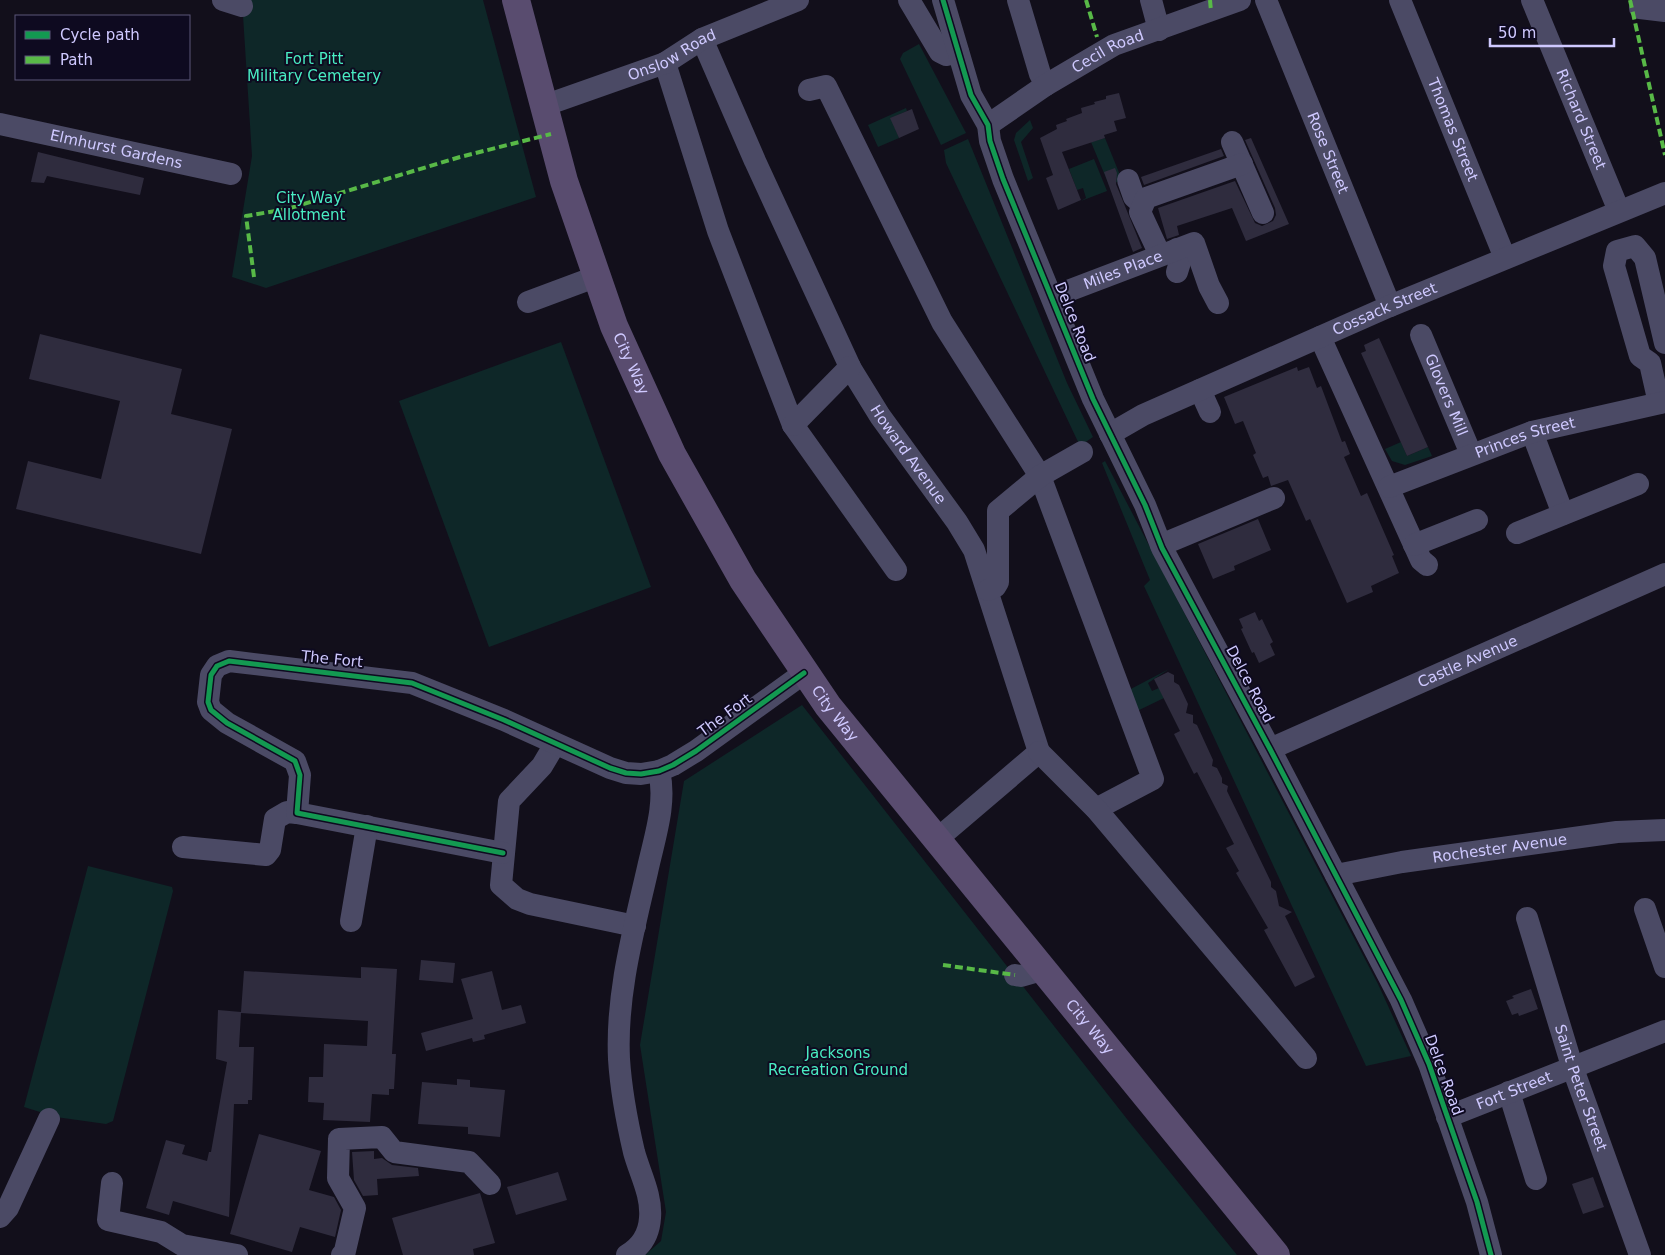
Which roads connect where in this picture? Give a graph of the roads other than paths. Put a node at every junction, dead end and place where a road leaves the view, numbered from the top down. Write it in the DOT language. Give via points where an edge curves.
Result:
graph roads {
  1 [pos="516,0"];
  2 [pos="798,0"];
  3 [pos="909,0"];
  4 [pos="943,0"];
  5 [pos="1018,0"];
  6 [pos="1151,0"];
  7 [pos="1240,0"];
  8 [pos="1266,0"];
  9 [pos="1400,0"];
  10 [pos="1532,0"];
  11 [pos="1640,8"];
  12 [pos="1665,11"];
  13 [pos="1159,30"];
  14 [pos="702,39"];
  15 [pos="958,52"];
  16 [pos="665,63"];
  17 [pos="1046,85"];
  18 [pos="809,90"];
  19 [pos="543,106"];
  20 [pos="0,124"];
  21 [pos="988,125"];
  22 [pos="1232,142"];
  23 [pos="1242,164"];
  24 [pos="231,174"];
  25 [pos="1128,180"];
  26 [pos="1665,193"];
  27 [pos="1142,204"];
  28 [pos="1619,211"];
  29 [pos="1264,213"];
  30 [pos="1177,249"];
  31 [pos="1505,258"];
  32 [pos="1177,272"];
  33 [pos="595,277"];
  34 [pos="1052,297"];
  35 [pos="528,302"];
  36 [pos="1218,303"];
  37 [pos="1390,306"];
  38 [pos="1421,335"];
  39 [pos="1320,337"];
  40 [pos="1665,343"];
  41 [pos="1657,358"];
  42 [pos="850,367"];
  43 [pos="1200,390"];
  44 [pos="1662,403"];
  45 [pos="1210,412"];
  46 [pos="793,425"];
  47 [pos="1532,432"];
  48 [pos="1110,434"];
  49 [pos="1082,452"];
  50 [pos="1471,454"];
  51 [pos="1040,476"];
  52 [pos="1638,484"];
  53 [pos="1389,487"];
  54 [pos="1274,498"];
  55 [pos="1563,514"];
  56 [pos="1477,520"];
  57 [pos="1517,532"];
  58 [pos="1161,545"];
  59 [pos="1414,546"];
  60 [pos="1427,565"];
  61 [pos="896,570"];
  62 [pos="1665,574"];
  63 [pos="988,590"];
  64 [pos="804,673"];
  65 [pos="555,744"];
  66 [pos="1270,749"];
  67 [pos="1039,752"];
  68 [pos="659,771"];
  69 [pos="1096,809"];
  70 [pos="296,813"];
  71 [pos="367,826"];
  72 [pos="1665,830"];
  73 [pos="936,840"];
  74 [pos="183,847"];
  75 [pos="502,853"];
  76 [pos="1336,875"];
  77 [pos="1645,909"];
  78 [pos="1527,918"];
  79 [pos="351,921"];
  80 [pos="635,926"];
  81 [pos="1665,967"];
  82 [pos="1042,970"];
  83 [pos="1014,975"];
  84 [pos="1665,1031"];
  85 [pos="1306,1058"];
  86 [pos="1572,1066"];
  87 [pos="1508,1092"];
  88 [pos="1447,1117"];
  89 [pos="49,1119"];
  90 [pos="1536,1179"];
  91 [pos="112,1183"];
  92 [pos="490,1184"];
  93 [pos="0,1217"];
  94 [pos="180,1250"];
  95 [pos="237,1255"];
  96 [pos="342,1255"];
  97 [pos="627,1255"];
  98 [pos="1276,1255"];
  99 [pos="1491,1255"];
  100 [pos="1640,1255"];
  1 -- 19 [label="main road, City Way"];
  2 -- 14 [label="street, Onslow Road"];
  3 -- 15 [label="street" via="940,52 946,55"];
  4 -- 15 [label="street"];
  5 -- 17 [label="street"];
  6 -- 13 [label="street"];
  7 -- 13 [label="street, Cecil Road"];
  8 -- 37 [label="street, Rose Street"];
  9 -- 31 [label="street, Thomas Street"];
  10 -- 28 [label="street, Richard Street"];
  11 -- 12 [label="street"];
  13 -- 17 [label="street, Cecil Road" via="1119,42"];
  14 -- 16 [label="street, Onslow Road"];
  14 -- 42 [label="street, Howard Avenue" via="754,161"];
  15 -- 21 [label="street" via="974,103"];
  16 -- 19 [label="street, Onslow Road"];
  16 -- 46 [label="street" via="718,231"];
  17 -- 21 [label="street, Cecil Road"];
  18 -- 51 [label="street" via="826,86 942,322"];
  19 -- 33 [label="main road, City Way"];
  20 -- 24 [label="street, Elmhurst Gardens"];
  21 -- 34 [label="street, Delce Road" via="1003,179"];
  22 -- 23 [label="street"];
  23 -- 27 [label="street" via="1149,197"];
  23 -- 29 [label="street"];
  25 -- 27 [label="street" via="1134,197"];
  26 -- 28 [label="street, Cossack Street"];
  27 -- 30 [label="street" via="1141,214"];
  28 -- 31 [label="street, Cossack Street"];
  30 -- 32 [label="street" via="1181,259"];
  30 -- 34 [label="street, Miles Place"];
  30 -- 36 [label="street" via="1209,286"];
  31 -- 37 [label="street, Cossack Street"];
  33 -- 35 [label="street"];
  33 -- 64 [label="main road, City Way" via="640,388 690,487 748,587"];
  34 -- 48 [label="street, Delce Road"];
  37 -- 39 [label="street, Cossack Street"];
  38 -- 50 [label="street, Glovers Mill"];
  39 -- 43 [label="street, Cossack Street"];
  39 -- 53 [label="street"];
  40 -- 41 [label="street" via="1645,258 1635,246 1617,251 1614,266 1640,356"];
  41 -- 44 [label="street"];
  42 -- 46 [label="street"];
  42 -- 63 [label="street, Howard Avenue" via="880,416 969,540"];
  43 -- 45 [label="street"];
  43 -- 48 [label="street, Cossack Street" via="1129,421"];
  44 -- 47 [label="street, Princes Street"];
  46 -- 61 [label="street"];
  47 -- 50 [label="street, Princes Street"];
  47 -- 55 [label="street"];
  48 -- 58 [label="street, Delce Road"];
  49 -- 51 [label="street"];
  50 -- 53 [label="street, Princes Street"];
  51 -- 63 [label="street" via="998,512 998,580 996,586"];
  51 -- 69 [label="street" via="1153,779"];
  52 -- 55 [label="street"];
  53 -- 59 [label="street"];
  54 -- 58 [label="street"];
  55 -- 57 [label="street"];
  56 -- 59 [label="street"];
  58 -- 66 [label="street, Delce Road"];
  59 -- 60 [label="street"];
  62 -- 66 [label="street, Castle Avenue"];
  63 -- 67 [label="street, Howard Avenue"];
  64 -- 68 [label="street, The Fort" via="696,751"];
  64 -- 73 [label="main road, City Way"];
  65 -- 68 [label="street, The Fort" via="621,772 642,774"];
  65 -- 70 [label="street, The Fort" via="406,681 222,663 210,678 209,708 227,723 293,758 300,775"];
  65 -- 75 [label="street" via="547,759 510,800"];
  66 -- 76 [label="street, Delce Road"];
  67 -- 69 [label="street"];
  67 -- 73 [label="street"];
  68 -- 80 [label="street" via="662,804"];
  69 -- 85 [label="street"];
  70 -- 71 [label="street"];
  70 -- 74 [label="street" via="286,812 276,819 270,850 266,855"];
  71 -- 75 [label="street"];
  71 -- 79 [label="street"];
  72 -- 76 [label="street, Rochester Avenue" via="1617,832 1402,862"];
  73 -- 82 [label="main road, City Way"];
  75 -- 80 [label="street" via="500,884 521,901"];
  76 -- 88 [label="street, Delce Road" via="1401,1000 1426,1056"];
  77 -- 81 [label="street"];
  78 -- 86 [label="street, Saint Peter Street"];
  80 -- 97 [label="street" via="619,1018 620,1072 634,1153 649,1200 650,1218 642,1242"];
  82 -- 83 [label="street"];
  82 -- 98 [label="main road, City Way"];
  84 -- 86 [label="street, Fort Street"];
  86 -- 87 [label="street, Fort Street"];
  86 -- 100 [label="street, Saint Peter Street"];
  87 -- 88 [label="street, Fort Street"];
  87 -- 90 [label="street"];
  88 -- 99 [label="street, Delce Road" via="1481,1214"];
  89 -- 93 [label="street" via="8,1208"];
  91 -- 94 [label="street" via="108,1220 160,1232"];
  92 -- 96 [label="street" via="469,1162 394,1152 382,1137 338,1139 338,1178 355,1208"];
  94 -- 95 [label="street"];
}
